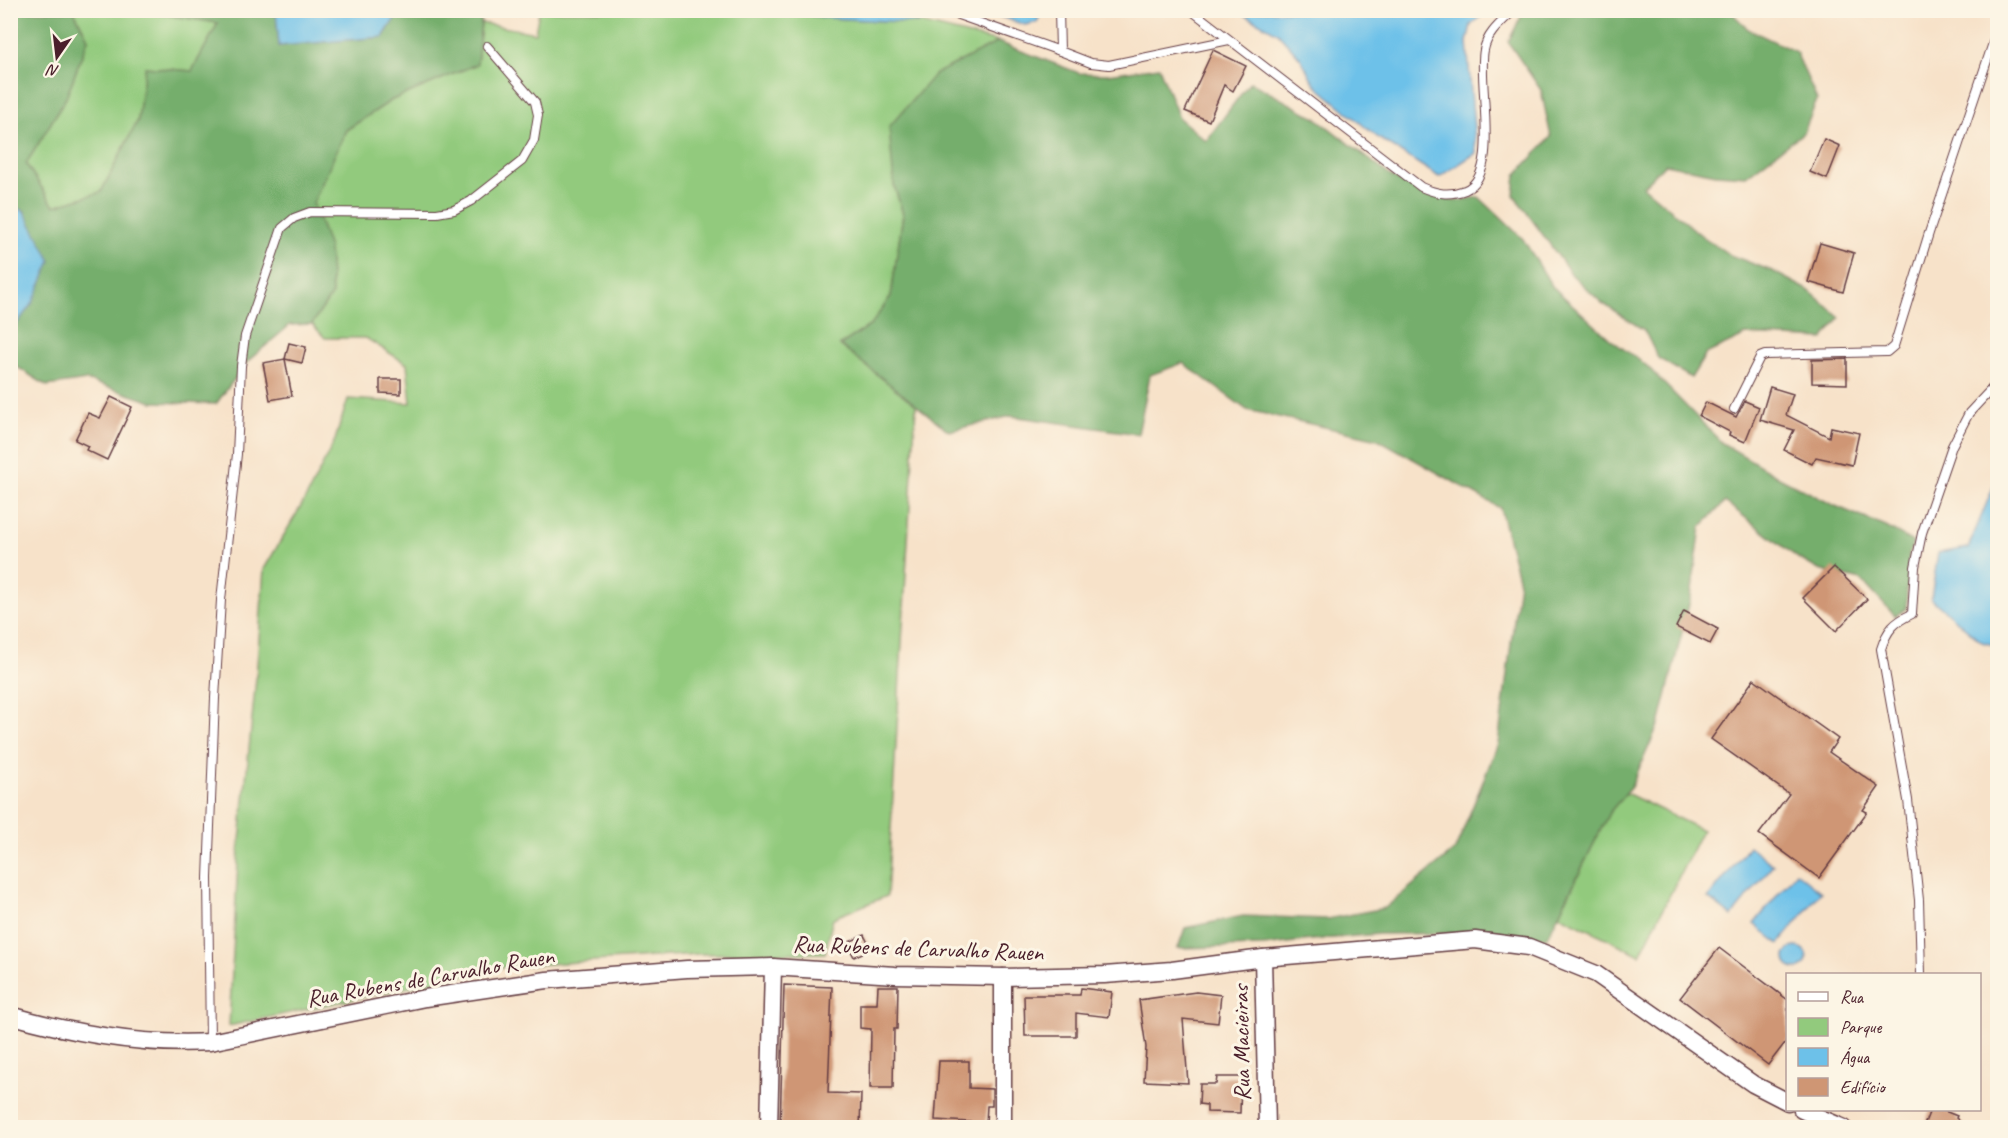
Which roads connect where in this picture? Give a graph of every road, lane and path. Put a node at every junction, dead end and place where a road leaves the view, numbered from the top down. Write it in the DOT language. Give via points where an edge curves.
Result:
graph roads {
  1 [pos="944,10"];
  2 [pos="1059,10"];
  3 [pos="1191,10"];
  4 [pos="1514,10"];
  5 [pos="1998,28"];
  6 [pos="1229,40"];
  7 [pos="487,46"];
  8 [pos="1060,51"];
  9 [pos="1998,382"];
  10 [pos="1734,409"];
  11 [pos="1263,958"];
  12 [pos="773,967"];
  13 [pos="1922,973"];
  14 [pos="1003,977"];
  15 [pos="10,1015"];
  16 [pos="210,1042"];
  17 [pos="1786,1101"];
  18 [pos="1804,1111"];
  19 [pos="769,1128"];
  20 [pos="1002,1128"];
  21 [pos="1267,1128"];
  22 [pos="1844,1128"];
  1 -- 8 [label="lane"];
  2 -- 8 [label="lane"];
  3 -- 6 [label="lane"];
  4 -- 6 [label="lane" via="1484,47 1483,171 1472,187 1455,194 1437,194 1421,187"];
  5 -- 10 [label="lane" via="1894,346 1887,352 1765,355 1760,357"];
  6 -- 8 [label="lane" via="1108,65"];
  7 -- 16 [label="lane" via="535,102 538,116 534,140 522,161 454,210 310,212 294,218 282,228 245,336 215,698 208,878"];
  9 -- 13 [label="lane" via="1969,413 1952,446 1922,533 1912,614 1897,621 1886,633 1881,649 1908,800"];
  11 -- 14 [label="street, Rua Rubens de Carvalho Rauen" via="1104,975"];
  11 -- 17 [label="street, Rua Rubens de Carvalho Rauen" via="1475,940 1529,947 1596,974 1753,1084"];
  11 -- 21 [label="street, Rua Macieiras"];
  12 -- 14 [label="street, Rua Rubens de Carvalho Rauen"];
  12 -- 16 [label="street, Rua Rubens de Carvalho Rauen" via="547,980 425,998"];
  12 -- 19 [label="street"];
  14 -- 20 [label="street"];
  15 -- 16 [label="street, Rua Rubens de Carvalho Rauen" via="60,1029 131,1041"];
  18 -- 22 [label="street"];
}
